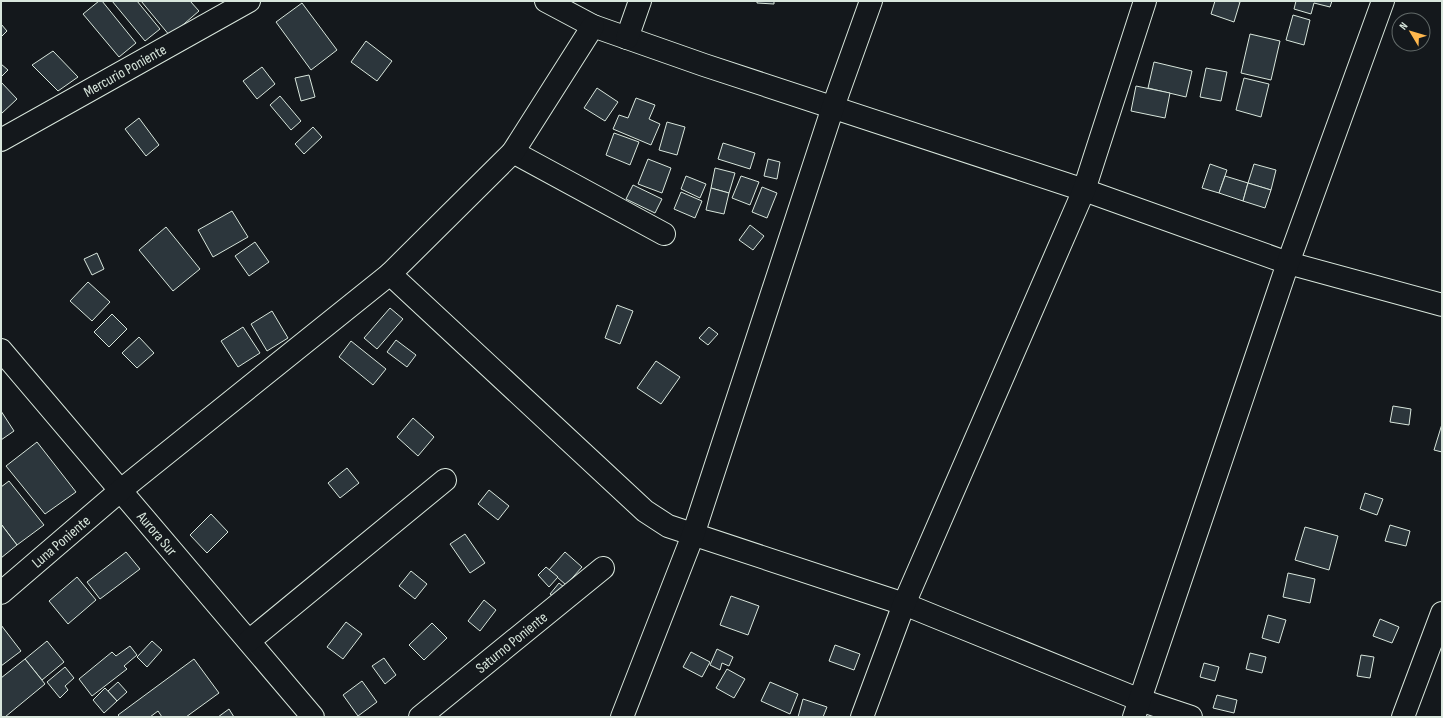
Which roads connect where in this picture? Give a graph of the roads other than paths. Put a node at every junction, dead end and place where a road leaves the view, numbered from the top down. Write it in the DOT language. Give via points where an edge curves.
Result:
graph roads {
  1 [pos="249,1"];
  2 [pos="546,1"];
  3 [pos="640,1"];
  4 [pos="870,1"];
  5 [pos="1145,1"];
  6 [pos="1383,1"];
  7 [pos="593,26"];
  8 [pos="627,38"];
  9 [pos="833,107"];
  10 [pos="1,140"];
  11 [pos="513,152"];
  12 [pos="1084,190"];
  13 [pos="664,234"];
  14 [pos="1288,263"];
  15 [pos="390,274"];
  16 [pos="1442,305"];
  17 [pos="1,350"];
  18 [pos="445,480"];
  19 [pos="120,490"];
  20 [pos="693,535"];
  21 [pos="603,568"];
  22 [pos="1,594"];
  23 [pos="904,604"];
  24 [pos="1442,612"];
  25 [pos="248,641"];
  26 [pos="1137,709"];
  27 [pos="313,717"];
  28 [pos="420,717"];
  29 [pos="622,717"];
  30 [pos="862,717"];
  31 [pos="1191,717"];
  32 [pos="1403,717"];
  1 -- 10 [label="street, Mercurio Poniente"];
  2 -- 7 [label="street"];
  3 -- 8 [label="street"];
  4 -- 9 [label="street"];
  5 -- 12 [label="street"];
  6 -- 14 [label="street"];
  7 -- 8 [label="street"];
  7 -- 11 [label="street, Luna Poniente"];
  8 -- 9 [label="street"];
  9 -- 12 [label="street"];
  9 -- 20 [label="street"];
  11 -- 13 [label="street"];
  11 -- 15 [label="street, Luna Poniente"];
  12 -- 14 [label="street"];
  12 -- 23 [label="street"];
  14 -- 16 [label="street"];
  14 -- 26 [label="street"];
  15 -- 19 [label="street, Luna Poniente"];
  15 -- 20 [label="street" via="645,511 668,526"];
  17 -- 19 [label="street, Aurora Sur"];
  18 -- 25 [label="street"];
  19 -- 22 [label="street, Luna Poniente"];
  19 -- 25 [label="street, Aurora Sur"];
  20 -- 23 [label="street"];
  20 -- 29 [label="street"];
  21 -- 28 [label="street, Saturno Poniente"];
  23 -- 26 [label="street"];
  23 -- 30 [label="street"];
  24 -- 32 [label="street"];
  25 -- 27 [label="street, Aurora Sur"];
  26 -- 31 [label="street"];
}
